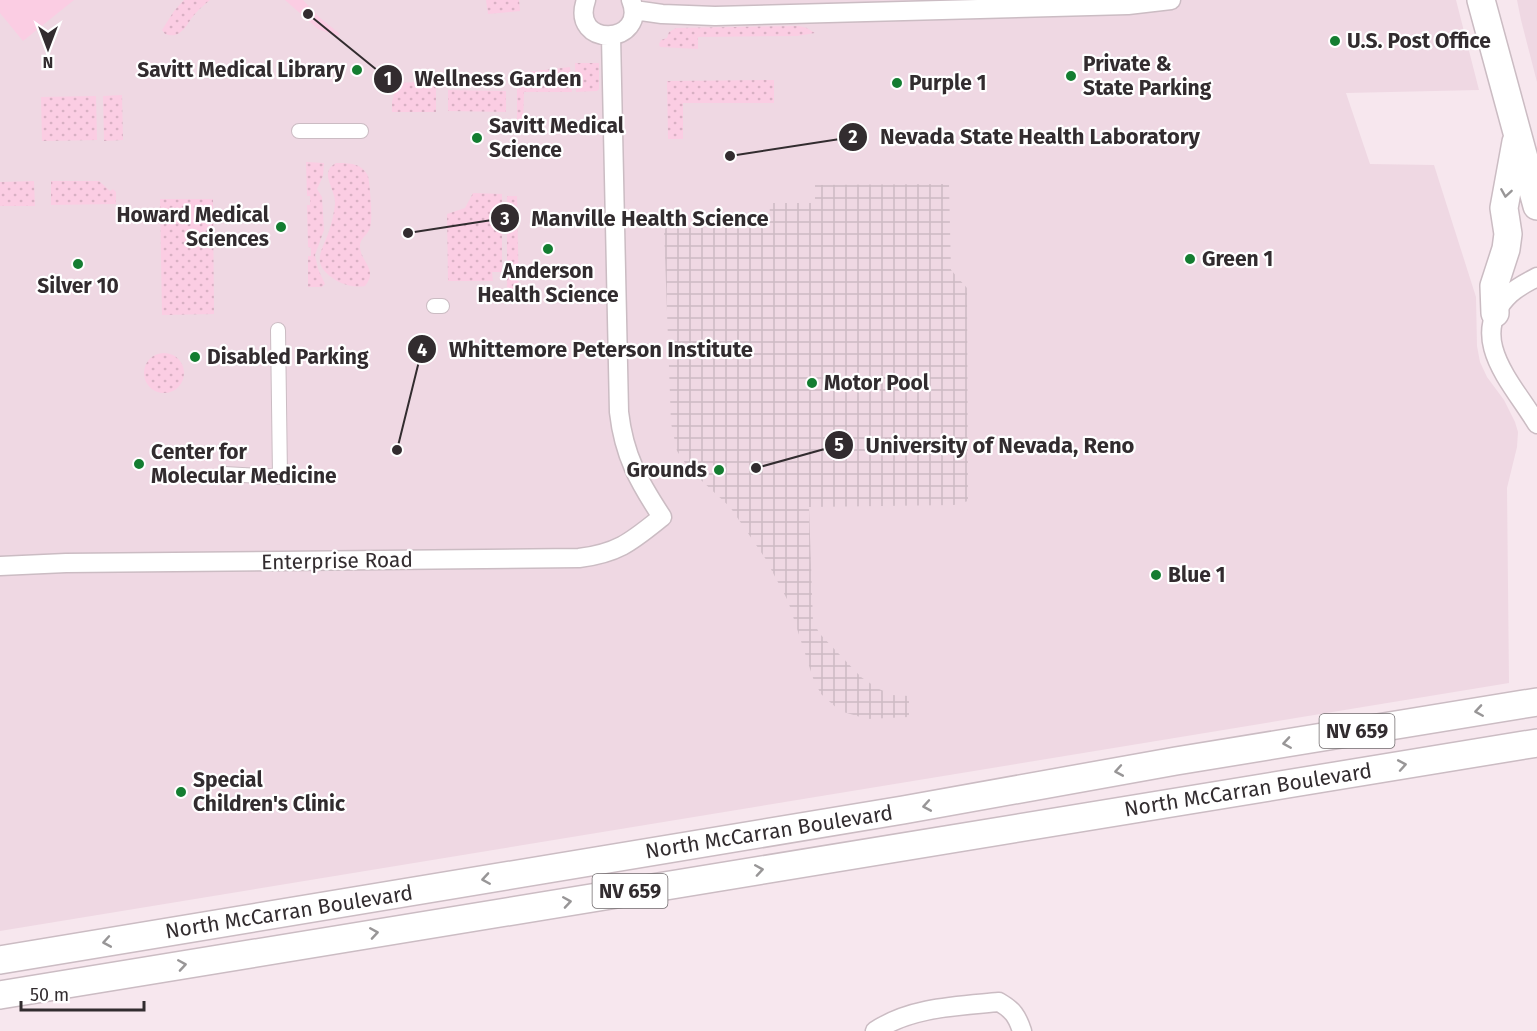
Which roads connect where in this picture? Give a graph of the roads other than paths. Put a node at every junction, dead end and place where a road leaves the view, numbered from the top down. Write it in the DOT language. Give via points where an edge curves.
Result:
graph roads {
  1 [pos="586,0"];
  2 [pos="1171,0"];
  3 [pos="1481,0"];
  4 [pos="632,5"];
  5 [pos="612,36"];
  6 [pos="300,131"];
  7 [pos="361,131"];
  8 [pos="1518,135"];
  9 [pos="1537,206"];
  10 [pos="1537,277"];
  11 [pos="1495,313"];
  12 [pos="278,330"];
  13 [pos="1537,424"];
  14 [pos="224,474"];
  15 [pos="0,566"];
  16 [pos="1537,702"];
  17 [pos="1537,743"];
  18 [pos="0,960"];
  19 [pos="0,995"];
  20 [pos="875,1031"];
  21 [pos="1022,1031"];
  1 -- 5 [label="street" via="586,23 597,33"];
  2 -- 4 [label="street" via="1128,5 738,16 662,14"];
  3 -- 8 [label="main road"];
  4 -- 5 [label="street" via="630,24"];
  5 -- 15 [label="street, Enterprise Road" via="621,432 631,467 662,517 619,549 579,558"];
  6 -- 7 [label="street"];
  8 -- 9 [label="main road"];
  8 -- 11 [label="main road, one-way" via="1505,198 1506,249 1494,286"];
  10 -- 11 [label="street" via="1511,292"];
  11 -- 13 [label="street" via="1491,345 1497,361"];
  12 -- 14 [label="street" via="281,477"];
  16 -- 18 [label="main road, North McCarran Boulevard / NV 659, one-way"];
  19 -- 17 [label="main road, North McCarran Boulevard / NV 659, one-way"];
  20 -- 21 [label="street" via="902,1017 926,1011 999,1002 1017,1016"];
}
